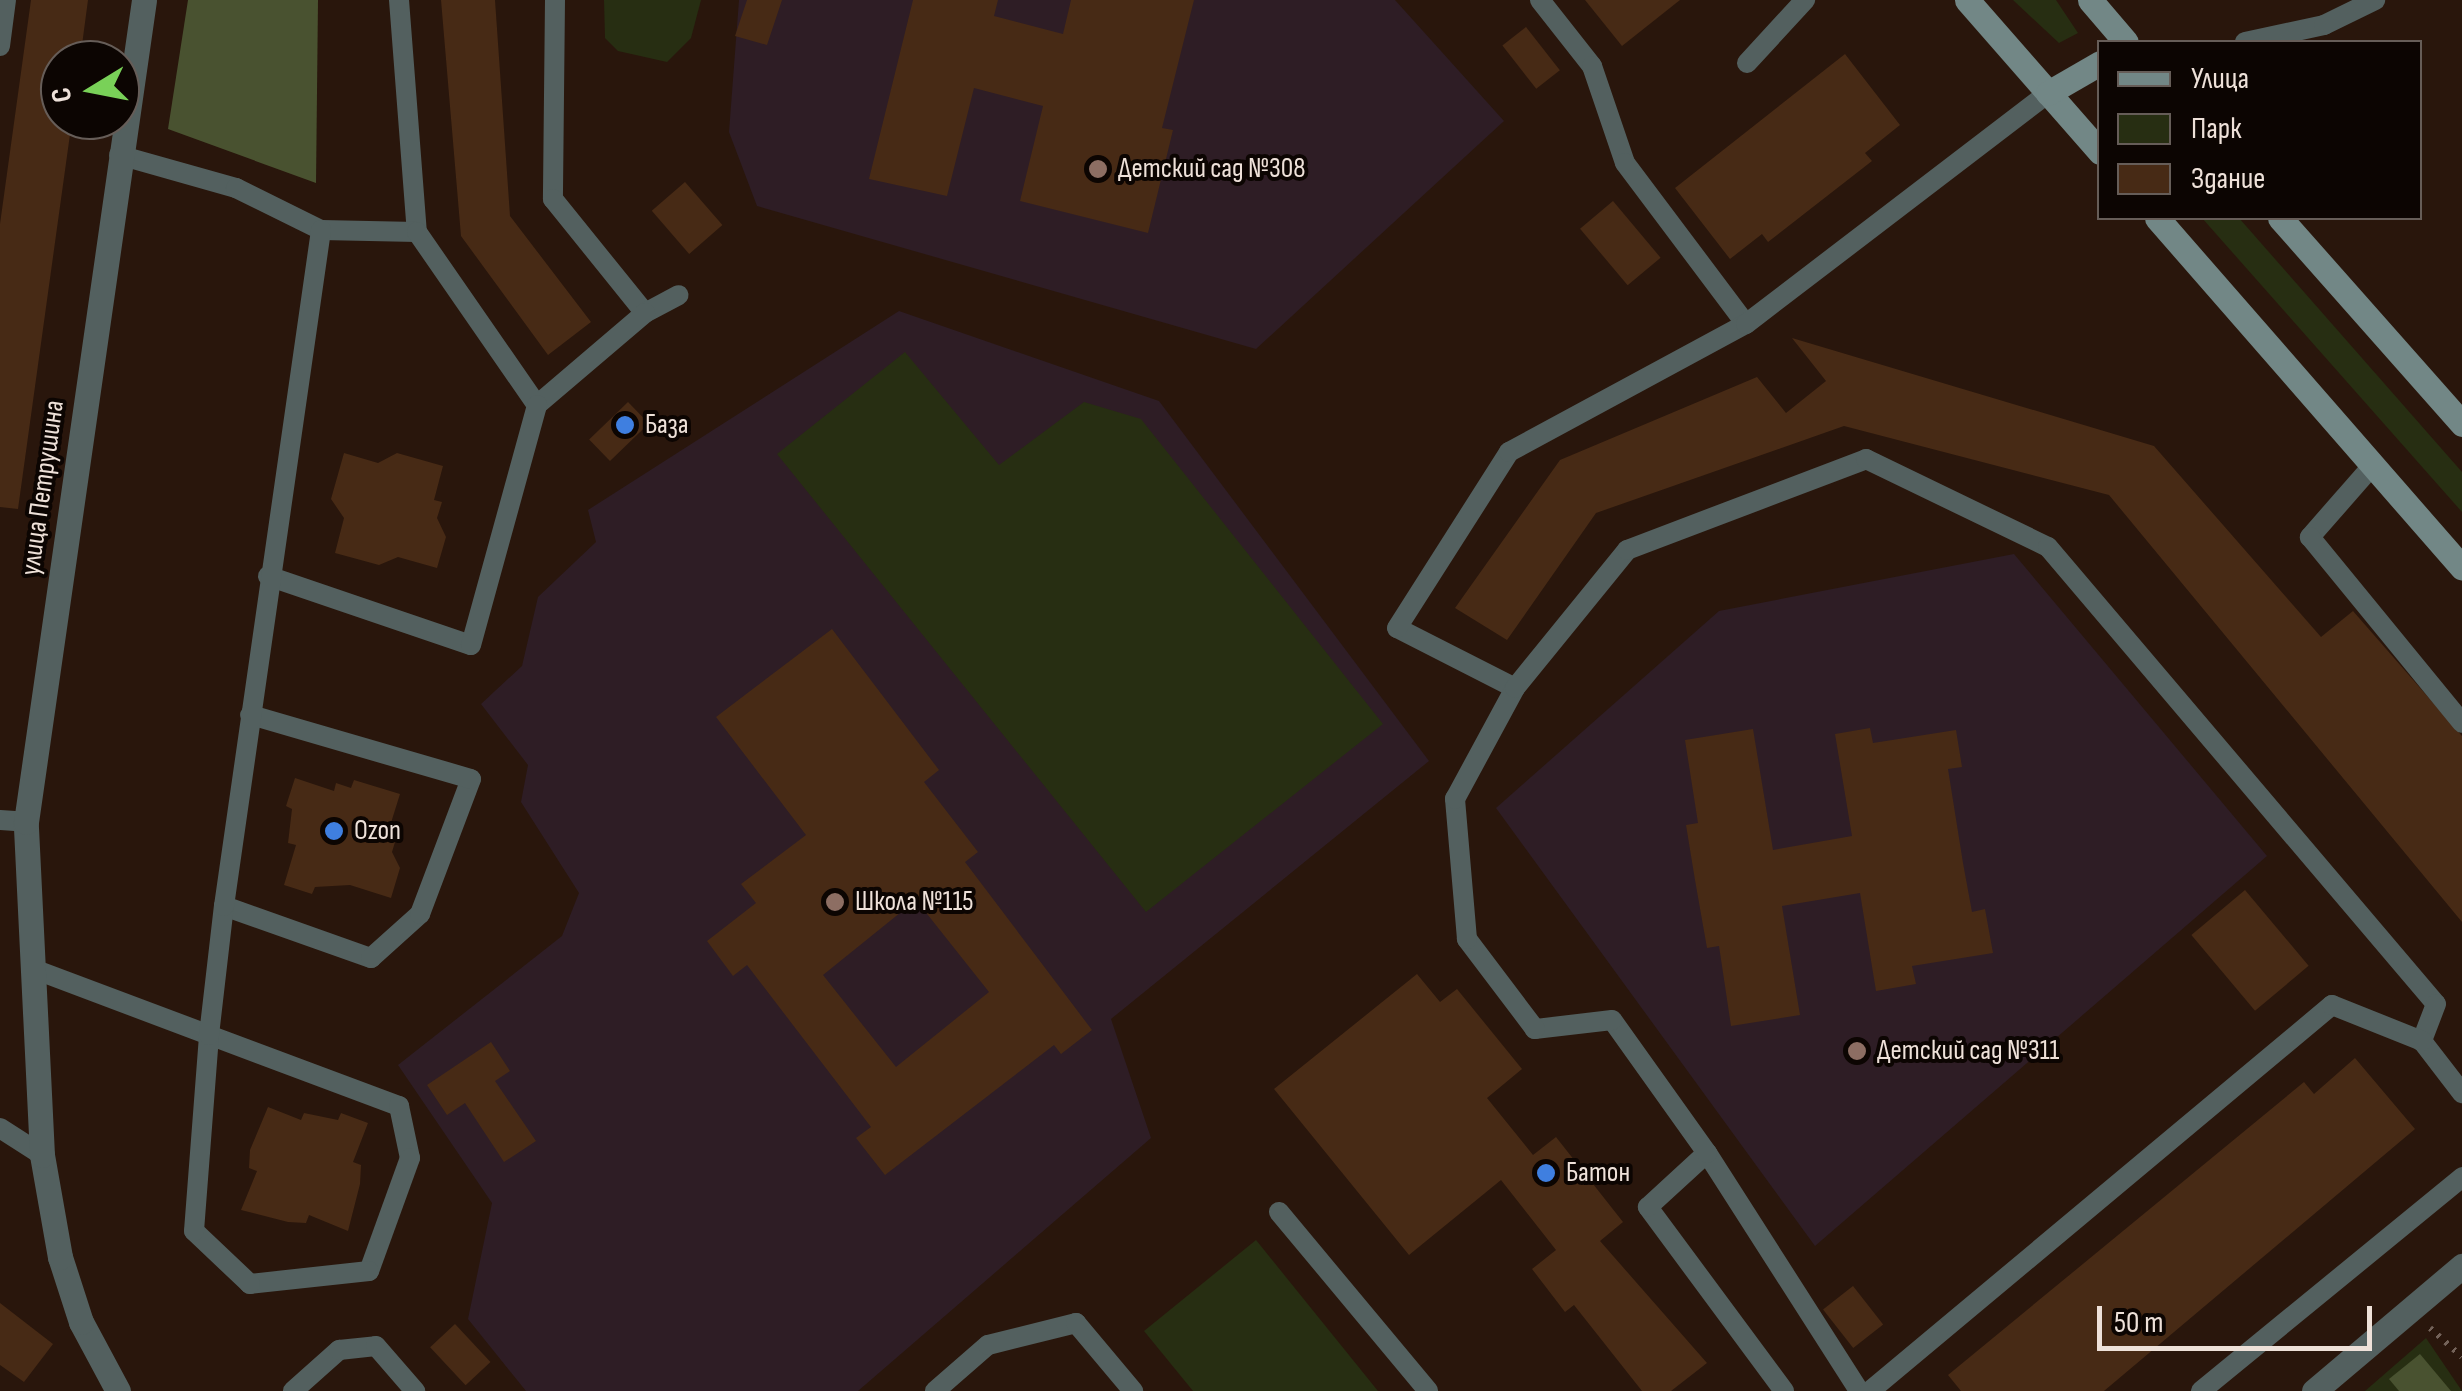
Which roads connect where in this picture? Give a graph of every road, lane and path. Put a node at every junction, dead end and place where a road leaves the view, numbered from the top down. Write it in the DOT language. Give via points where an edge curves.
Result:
graph roads {
  1 [pos="6,0"];
  2 [pos="144,0"];
  3 [pos="399,0"];
  4 [pos="555,0"];
  5 [pos="1540,0"];
  6 [pos="1805,0"];
  7 [pos="1967,0"];
  8 [pos="2090,0"];
  9 [pos="2375,0"];
  10 [pos="2124,40"];
  11 [pos="2255,40"];
  12 [pos="0,46"];
  13 [pos="1747,63"];
  14 [pos="2097,64"];
  15 [pos="2048,94"];
  16 [pos="2097,149"];
  17 [pos="119,155"];
  18 [pos="2158,220"];
  19 [pos="2282,220"];
  20 [pos="320,230"];
  21 [pos="417,232"];
  22 [pos="678,295"];
  23 [pos="644,313"];
  24 [pos="1746,324"];
  25 [pos="537,405"];
  26 [pos="2462,424"];
  27 [pos="2373,466"];
  28 [pos="2462,568"];
  29 [pos="268,576"];
  30 [pos="1516,688"];
  31 [pos="250,715"];
  32 [pos="2462,723"];
  33 [pos="0,820"];
  34 [pos="26,822"];
  35 [pos="224,906"];
  36 [pos="31,968"];
  37 [pos="209,1035"];
  38 [pos="2422,1041"];
  39 [pos="2462,1093"];
  40 [pos="0,1128"];
  41 [pos="1707,1153"];
  42 [pos="42,1154"];
  43 [pos="2462,1177"];
  44 [pos="1279,1212"];
  45 [pos="2462,1266"];
  46 [pos="118,1391"];
  47 [pos="293,1391"];
  48 [pos="414,1391"];
  49 [pos="935,1391"];
  50 [pos="1134,1391"];
  51 [pos="1428,1391"];
  52 [pos="1784,1391"];
  53 [pos="1859,1391"];
  54 [pos="1870,1391"];
  55 [pos="2200,1391"];
  56 [pos="2314,1391"];
  1 -- 12 [label="lane"];
  2 -- 17 [label="street, улица Петрушина"];
  3 -- 21 [label="lane"];
  4 -- 23 [label="lane" via="553,199"];
  5 -- 24 [label="lane" via="1592,66 1625,163"];
  6 -- 13 [label="lane"];
  7 -- 15 [label="main road"];
  8 -- 10 [label="main road"];
  9 -- 11 [label="lane" via="2324,26"];
  14 -- 15 [label="main road"];
  15 -- 16 [label="main road"];
  15 -- 24 [label="lane"];
  17 -- 20 [label="lane" via="236,188"];
  17 -- 34 [label="street, улица Петрушина"];
  18 -- 27 [label="main road"];
  19 -- 26 [label="main road"];
  20 -- 21 [label="lane"];
  20 -- 29 [label="lane"];
  21 -- 25 [label="lane"];
  22 -- 23 [label="lane"];
  23 -- 25 [label="lane"];
  24 -- 30 [label="lane" via="1509,452 1398,628"];
  25 -- 29 [label="lane" via="472,645"];
  27 -- 28 [label="main road"];
  27 -- 32 [label="lane" via="2310,538"];
  29 -- 31 [label="lane"];
  30 -- 38 [label="lane" via="1627,550 1866,459 2048,547 2436,1004"];
  30 -- 41 [label="lane" via="1456,798 1466,939 1535,1029 1612,1020"];
  31 -- 35 [label="lane"];
  31 -- 35 [label="lane" via="471,778 420,914 371,958"];
  33 -- 34 [label="lane"];
  34 -- 36 [label="street, улица Петрушина"];
  35 -- 37 [label="lane"];
  36 -- 37 [label="lane"];
  36 -- 42 [label="street, улица Петрушина"];
  37 -- 37 [label="lane" via="194,1231 250,1284 369,1271 410,1158 399,1106"];
  38 -- 39 [label="lane"];
  38 -- 54 [label="lane" via="2332,1005"];
  40 -- 42 [label="lane"];
  41 -- 52 [label="lane" via="1648,1207"];
  41 -- 53 [label="lane"];
  42 -- 46 [label="street, улица Петрушина" via="65,1273"];
  43 -- 55 [label="lane"];
  44 -- 51 [label="lane"];
  45 -- 56 [label="street"];
  47 -- 48 [label="lane" via="339,1350 376,1346"];
  49 -- 50 [label="lane" via="988,1345 1076,1323"];
}
